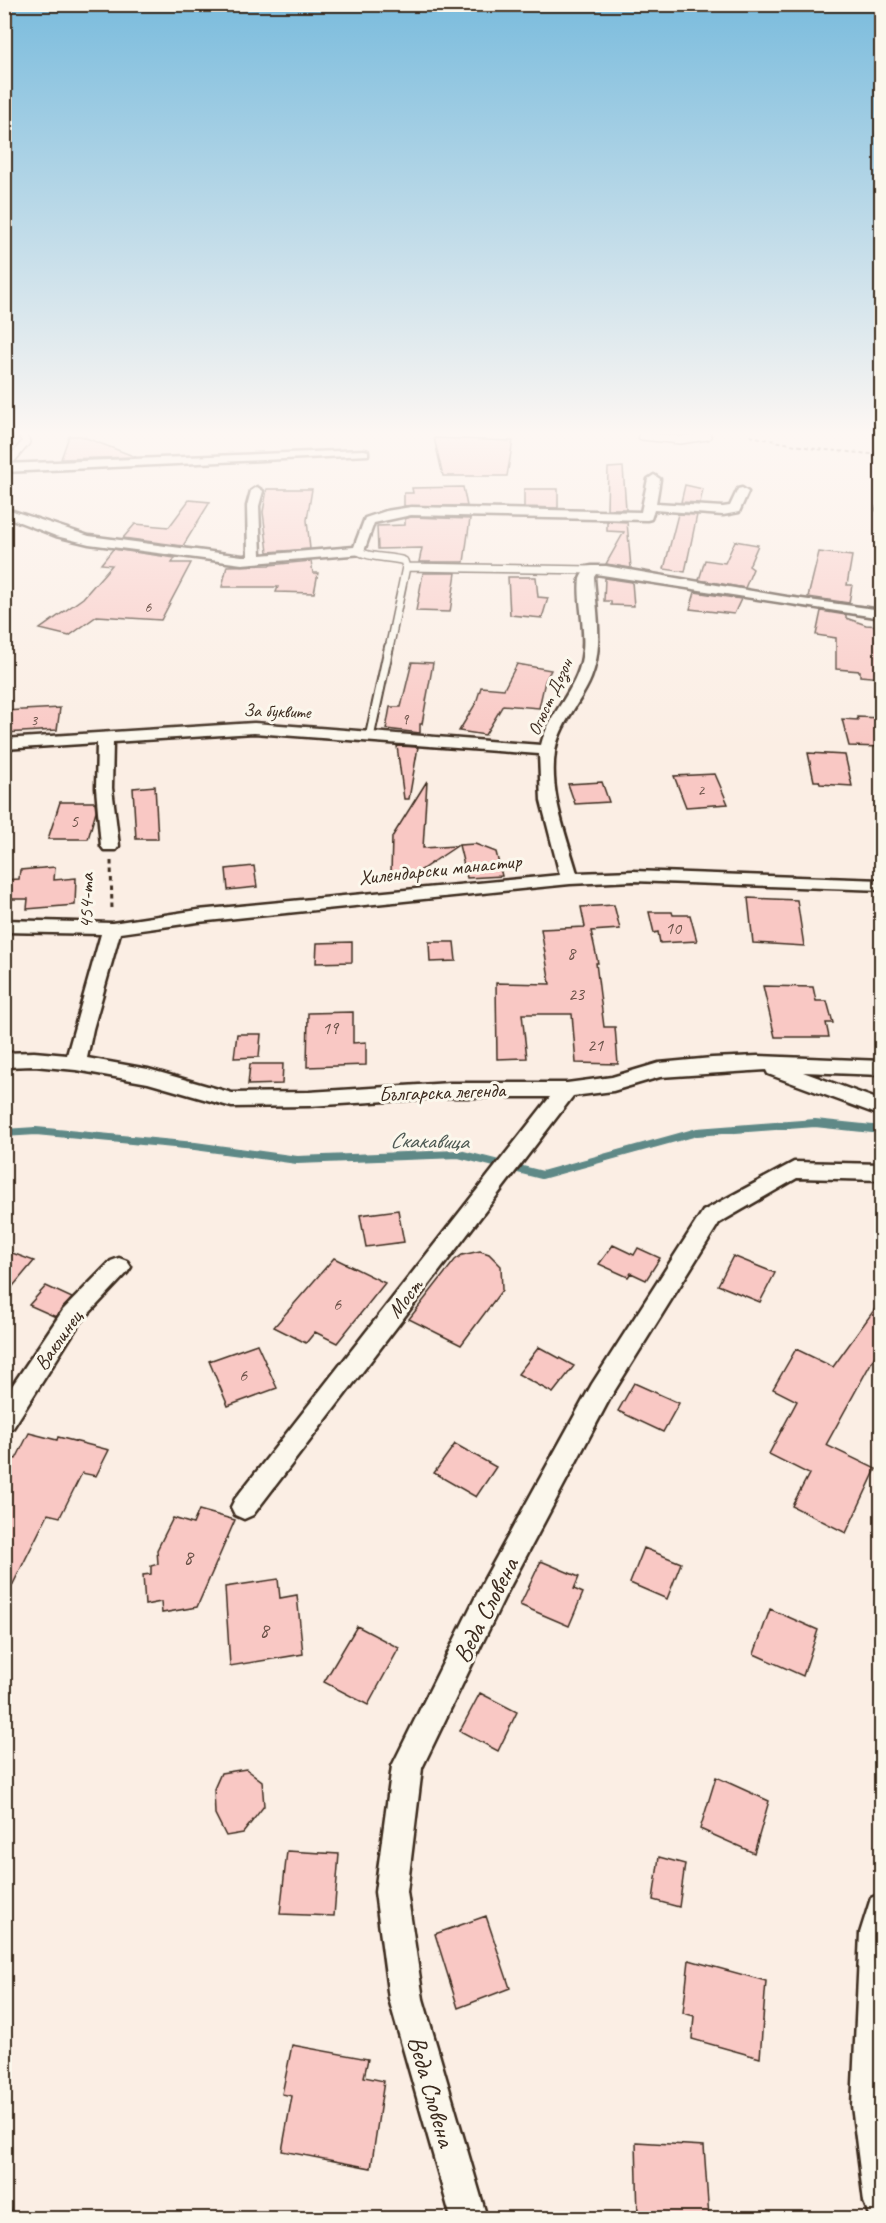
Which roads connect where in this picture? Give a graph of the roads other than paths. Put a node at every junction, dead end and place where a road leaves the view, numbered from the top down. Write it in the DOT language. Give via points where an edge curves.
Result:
graph roads {
  1 [pos="88,540"];
  2 [pos="254,540"];
  3 [pos="363,540"];
  4 [pos="358,551"];
  5 [pos="255,560"];
  6 [pos="406,567"];
  7 [pos="592,570"];
  8 [pos="882,614"];
  9 [pos="370,735"];
  10 [pos="105,737"];
  11 [pos="4,744"];
  12 [pos="548,750"];
  13 [pos="110,846"];
  14 [pos="570,879"];
  15 [pos="882,885"];
  16 [pos="4,926"];
  17 [pos="112,929"];
  18 [pos="4,1060"];
  19 [pos="76,1063"];
  20 [pos="758,1063"];
  21 [pos="882,1068"];
  22 [pos="567,1090"];
  23 [pos="882,1109"];
  24 [pos="882,1172"];
  25 [pos="119,1267"];
  26 [pos="4,1420"];
  27 [pos="244,1507"];
  28 [pos="882,1909"];
  29 [pos="882,2202"];
  30 [pos="469,2218"];
  1 -- 5 [label="street"];
  2 -- 5 [label="street"];
  3 -- 4 [label="street"];
  4 -- 5 [label="street"];
  4 -- 6 [label="lane" via="365,556 398,558 405,561"];
  6 -- 7 [label="lane"];
  6 -- 9 [label="lane"];
  7 -- 8 [label="street"];
  7 -- 12 [label="street, Огюст Дозон" via="587,577 591,647 587,670"];
  9 -- 10 [label="street, За буквите" via="254,728"];
  9 -- 12 [label="street, За буквите"];
  10 -- 11 [label="street, За буквите"];
  10 -- 13 [label="street, 454-та" via="104,788"];
  12 -- 14 [label="street, Огюст Дозон" via="546,792"];
  14 -- 15 [label="street, Хилендарски манастир" via="633,876"];
  14 -- 17 [label="street, Хилендарски манастир" via="198,916"];
  16 -- 17 [label="street, Хилендарски манастир"];
  17 -- 19 [label="street, 454-та"];
  18 -- 19 [label="street, Българска легенда"];
  19 -- 22 [label="street, Българска легенда" via="148,1076 232,1100 450,1090"];
  20 -- 21 [label="street, Българска легенда"];
  20 -- 22 [label="street, Българска легенда" via="659,1070 613,1084"];
  20 -- 23 [label="street"];
  22 -- 27 [label="street, Мост"];
  24 -- 30 [label="street, Веда Словена" via="794,1170 711,1217 601,1390 494,1589 407,1766 391,1892 406,1999"];
  25 -- 26 [label="street, Ваклинец" via="71,1317"];
  28 -- 29 [label="street" via="876,1933 870,2106"];
}
